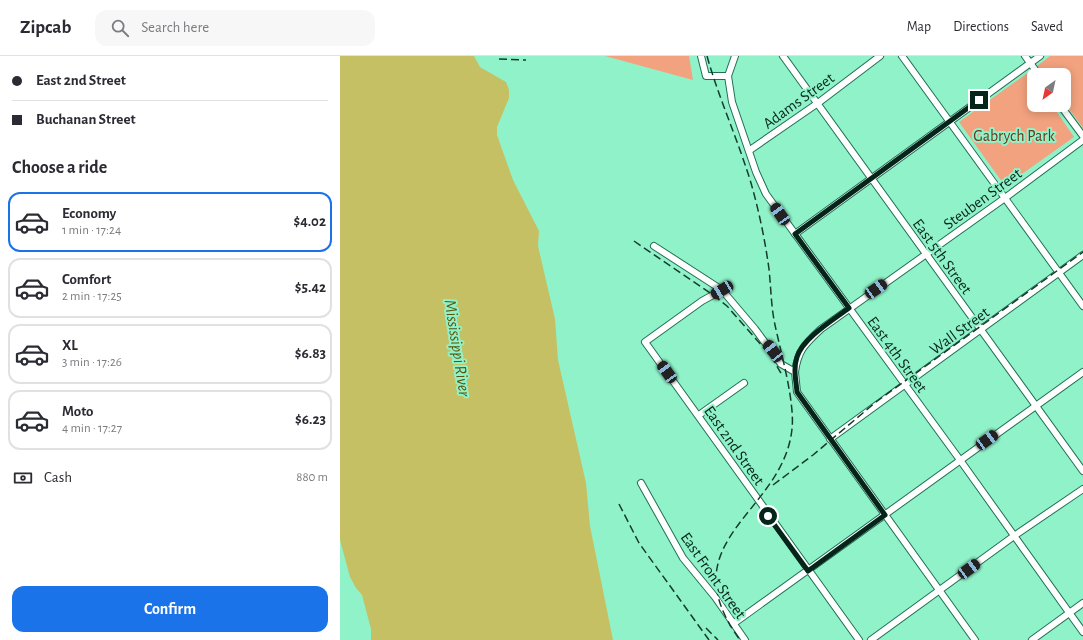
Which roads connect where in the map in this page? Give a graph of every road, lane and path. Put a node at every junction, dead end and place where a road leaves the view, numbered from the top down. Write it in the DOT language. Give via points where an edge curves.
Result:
graph roads {
  1 [pos="701,56"];
  2 [pos="735,56"];
  3 [pos="783,56"];
  4 [pos="880,56"];
  5 [pos="902,56"];
  6 [pos="1025,56"];
  7 [pos="1040,56"];
  8 [pos="1030,63"];
  9 [pos="1034,68"];
  10 [pos="728,76"];
  11 [pos="818,103"];
  12 [pos="1065,112"];
  13 [pos="950,122"];
  14 [pos="1083,136"];
  15 [pos="1083,140"];
  16 [pos="750,150"];
  17 [pos="872,178"];
  18 [pos="1005,198"];
  19 [pos="795,234"];
  20 [pos="654,246"];
  21 [pos="926,254"];
  22 [pos="1083,255"];
  23 [pos="1059,273"];
  24 [pos="722,290"];
  25 [pos="1083,306"];
  26 [pos="849,308"];
  27 [pos="981,329"];
  28 [pos="795,372"];
  29 [pos="1083,372"];
  30 [pos="744,383"];
  31 [pos="904,385"];
  32 [pos="1037,405"];
  33 [pos="699,415"];
  34 [pos="830,439"];
  35 [pos="960,460"];
  36 [pos="1083,471"];
  37 [pos="641,483"];
  38 [pos="1083,489"];
  39 [pos="885,515"];
  40 [pos="1014,536"];
  41 [pos="808,571"];
  42 [pos="939,590"];
  43 [pos="1083,603"];
  44 [pos="1069,613"];
  45 [pos="733,624"];
  46 [pos="1083,632"];
  47 [pos="745,640"];
  48 [pos="859,640"];
  49 [pos="871,640"];
  50 [pos="975,640"];
  51 [pos="1032,640"];
  1 -- 10 [label="street" via="706,76"];
  2 -- 10 [label="street"];
  3 -- 11 [label="street, East 5th Street"];
  4 -- 11 [label="street, Adams Street"];
  5 -- 13 [label="street"];
  6 -- 8 [label="street"];
  7 -- 8 [label="street"];
  8 -- 9 [label="street"];
  8 -- 13 [label="street"];
  10 -- 16 [label="street, East 4th Street" via="732,102"];
  11 -- 16 [label="street, Adams Street"];
  11 -- 17 [label="street, East 5th Street"];
  12 -- 14 [label="street"];
  13 -- 17 [label="street"];
  13 -- 18 [label="street"];
  15 -- 18 [label="street, Steuben Street"];
  16 -- 19 [label="street, East 4th Street" via="766,194"];
  17 -- 19 [label="street"];
  17 -- 21 [label="street, East 5th Street"];
  18 -- 21 [label="street, Steuben Street"];
  18 -- 23 [label="street"];
  19 -- 26 [label="street, East 4th Street"];
  20 -- 24 [label="street"];
  21 -- 26 [label="street, Steuben Street"];
  21 -- 27 [label="street, East 5th Street"];
  22 -- 23 [label="street, Wall Street"];
  23 -- 25 [label="street"];
  23 -- 27 [label="street, Wall Street"];
  24 -- 28 [label="street" via="756,329 781,364"];
  24 -- 33 [label="street, East 2nd Street" via="702,301 645,342"];
  26 -- 28 [label="street, Steuben Street" via="820,329 804,345 797,357"];
  26 -- 31 [label="street, East 4th Street"];
  27 -- 31 [label="street, Wall Street"];
  27 -- 32 [label="street, East 5th Street"];
  28 -- 34 [label="street, Steuben Street" via="797,392"];
  29 -- 32 [label="street"];
  30 -- 33 [label="street"];
  31 -- 34 [label="street, Wall Street"];
  31 -- 35 [label="street, East 4th Street"];
  32 -- 35 [label="street"];
  32 -- 36 [label="street, East 5th Street"];
  33 -- 41 [label="street, East 2nd Street"];
  34 -- 39 [label="street, Steuben Street"];
  35 -- 39 [label="street"];
  35 -- 40 [label="street, East 4th Street"];
  37 -- 45 [label="street, East Front Street" via="683,558"];
  38 -- 40 [label="street"];
  39 -- 41 [label="street"];
  39 -- 42 [label="street, Steuben Street"];
  40 -- 42 [label="street"];
  40 -- 44 [label="street, East 4th Street"];
  41 -- 45 [label="street"];
  41 -- 48 [label="street, East 2nd Street"];
  42 -- 49 [label="street"];
  42 -- 50 [label="street, Steuben Street"];
  43 -- 44 [label="street"];
  44 -- 46 [label="street, East 4th Street"];
  44 -- 51 [label="street"];
  45 -- 47 [label="street, East Front Street"];
}
